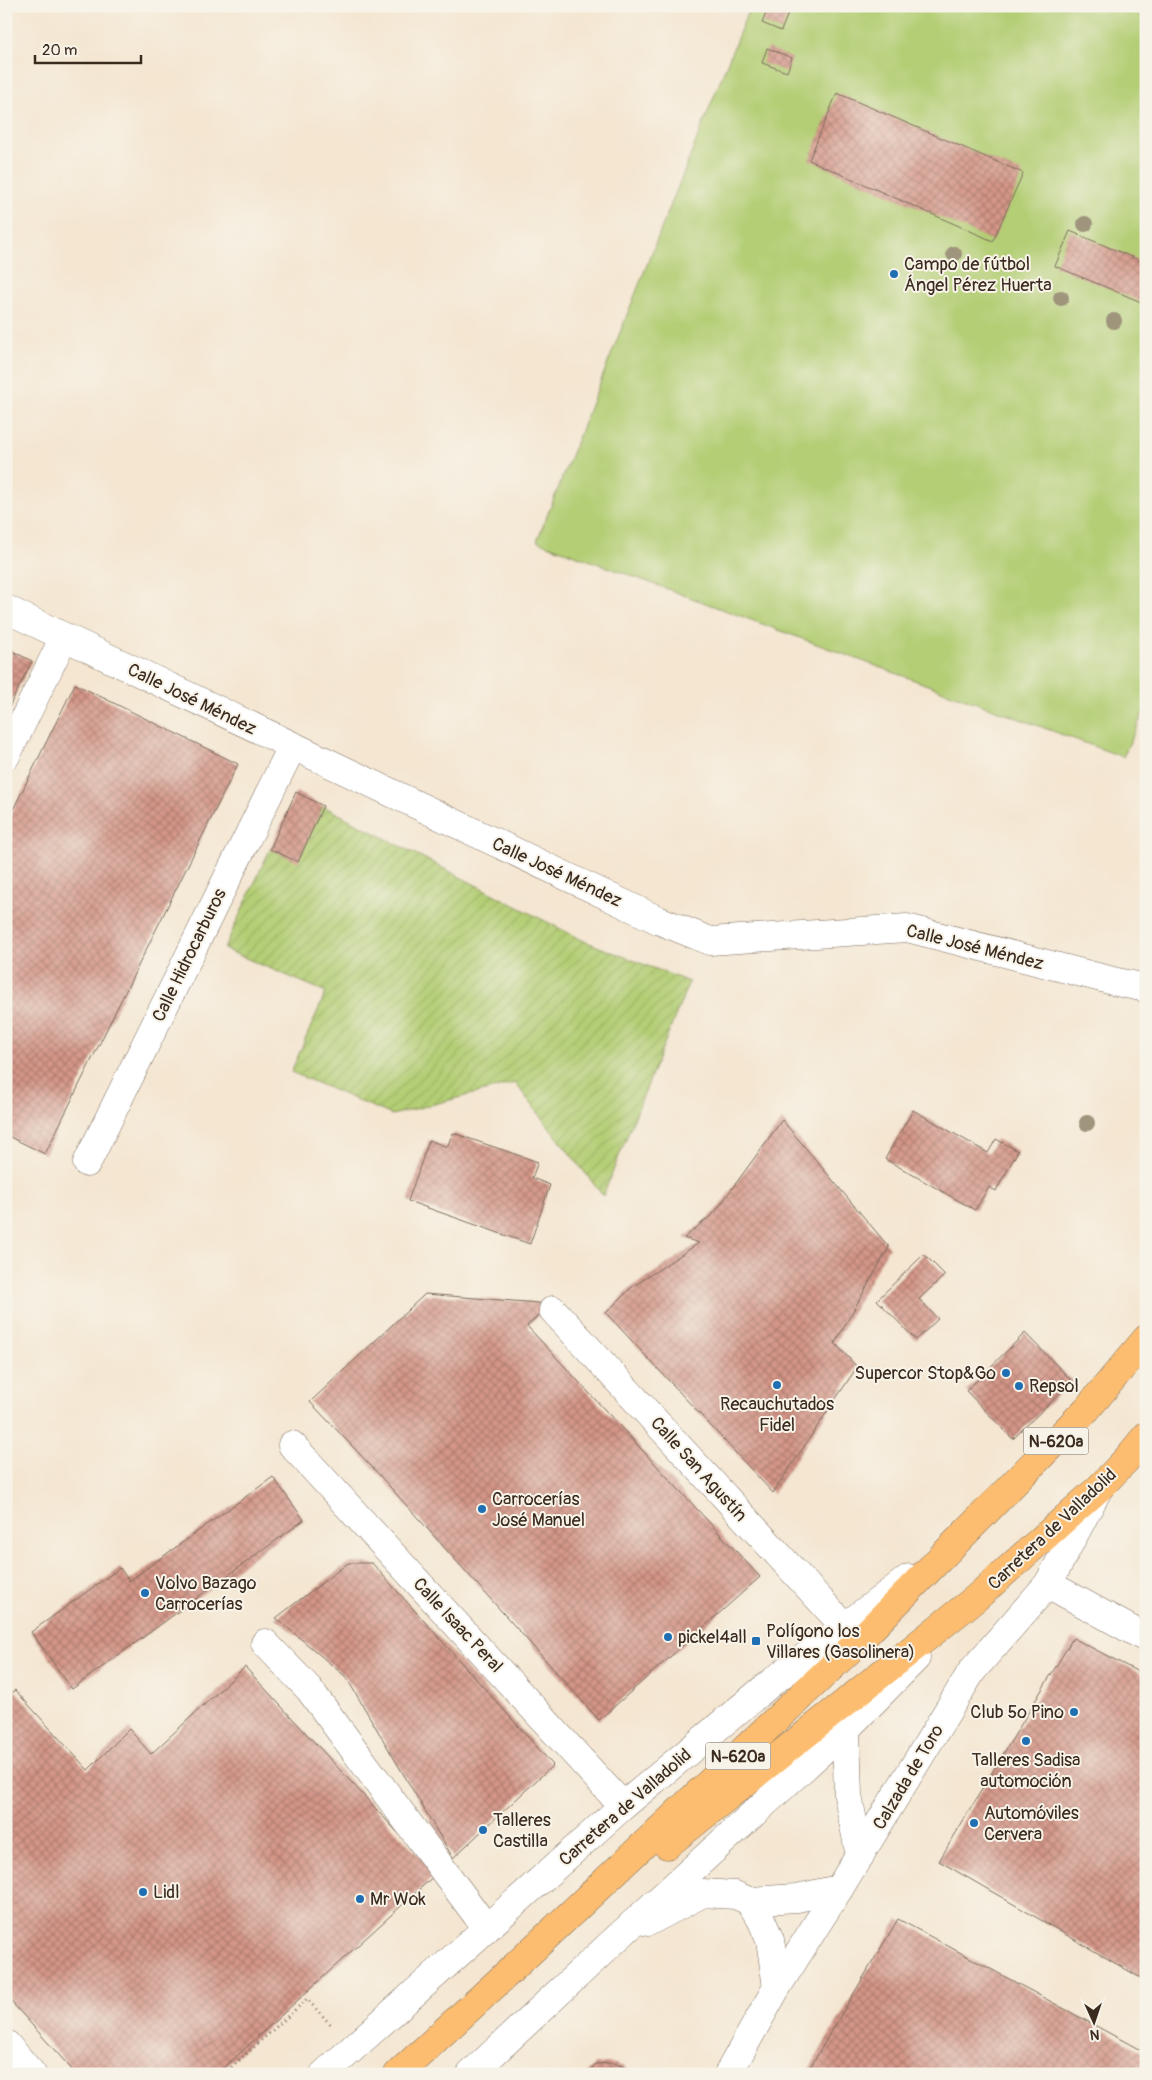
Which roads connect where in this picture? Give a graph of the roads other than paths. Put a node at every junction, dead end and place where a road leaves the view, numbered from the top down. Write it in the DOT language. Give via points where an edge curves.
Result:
graph roads {
  1 [pos="6,609"];
  2 [pos="64,637"];
  3 [pos="292,747"];
  4 [pos="6,756"];
  5 [pos="1146,988"];
  6 [pos="87,1163"];
  7 [pos="554,1310"];
  8 [pos="1146,1339"];
  9 [pos="1146,1436"];
  10 [pos="292,1445"];
  11 [pos="1099,1488"];
  12 [pos="962,1537"];
  13 [pos="1048,1584"];
  14 [pos="976,1598"];
  15 [pos="844,1627"];
  16 [pos="1146,1638"];
  17 [pos="265,1643"];
  18 [pos="846,1729"];
  19 [pos="623,1806"];
  20 [pos="860,1856"];
  21 [pos="839,1889"];
  22 [pos="749,1902"];
  23 [pos="485,1930"];
  24 [pos="616,1939"];
  25 [pos="510,1971"];
  26 [pos="777,1987"];
  27 [pos="6,2044"];
  28 [pos="32,2074"];
  29 [pos="324,2074"];
  30 [pos="398,2074"];
  31 [pos="471,2074"];
  32 [pos="728,2074"];
  1 -- 2 [label="street, Calle José Méndez"];
  2 -- 3 [label="street, Calle José Méndez"];
  2 -- 4 [label="street"];
  3 -- 5 [label="street, Calle José Méndez" via="658,920 710,941 907,928"];
  3 -- 6 [label="street, Calle Hidrocarburos"];
  7 -- 15 [label="street, Calle San Agustín"];
  8 -- 12 [label="highway, Carretera de Valladolid / N-620a" via="1087,1410"];
  9 -- 11 [label="highway, Carretera de Valladolid / N-620a"];
  10 -- 19 [label="street, Calle Isaac Peral"];
  11 -- 13 [label="street, Calzada de Toro"];
  11 -- 14 [label="highway, Carretera de Valladolid / N-620a"];
  12 -- 15 [label="street, Carretera de Valladolid"];
  12 -- 25 [label="highway, Carretera de Valladolid / N-620a" via="855,1644"];
  13 -- 16 [label="street"];
  13 -- 20 [label="street, Calzada de Toro" via="972,1671"];
  14 -- 18 [label="street, Carretera de Valladolid"];
  14 -- 25 [label="highway, Carretera de Valladolid / N-620a"];
  15 -- 19 [label="street, Carretera de Valladolid" via="772,1682"];
  17 -- 23 [label="street" via="309,1689"];
  18 -- 20 [label="street" via="848,1796"];
  18 -- 24 [label="street, Carretera de Valladolid"];
  19 -- 23 [label="street, Carretera de Valladolid"];
  20 -- 21 [label="street, Calzada de Toro"];
  21 -- 22 [label="street, Carretera de Valladolid" via="797,1898"];
  21 -- 26 [label="street, Calzada de Toro"];
  22 -- 24 [label="street, Carretera de Valladolid" via="736,1895 703,1893"];
  22 -- 26 [label="street" via="770,1940"];
  23 -- 29 [label="street, Carretera de Valladolid"];
  24 -- 31 [label="street, Carretera de Valladolid"];
  25 -- 30 [label="highway, Carretera de Valladolid / N-620a"];
  26 -- 32 [label="street, Calzada de Toro"];
  27 -- 28 [label="street"];
}
